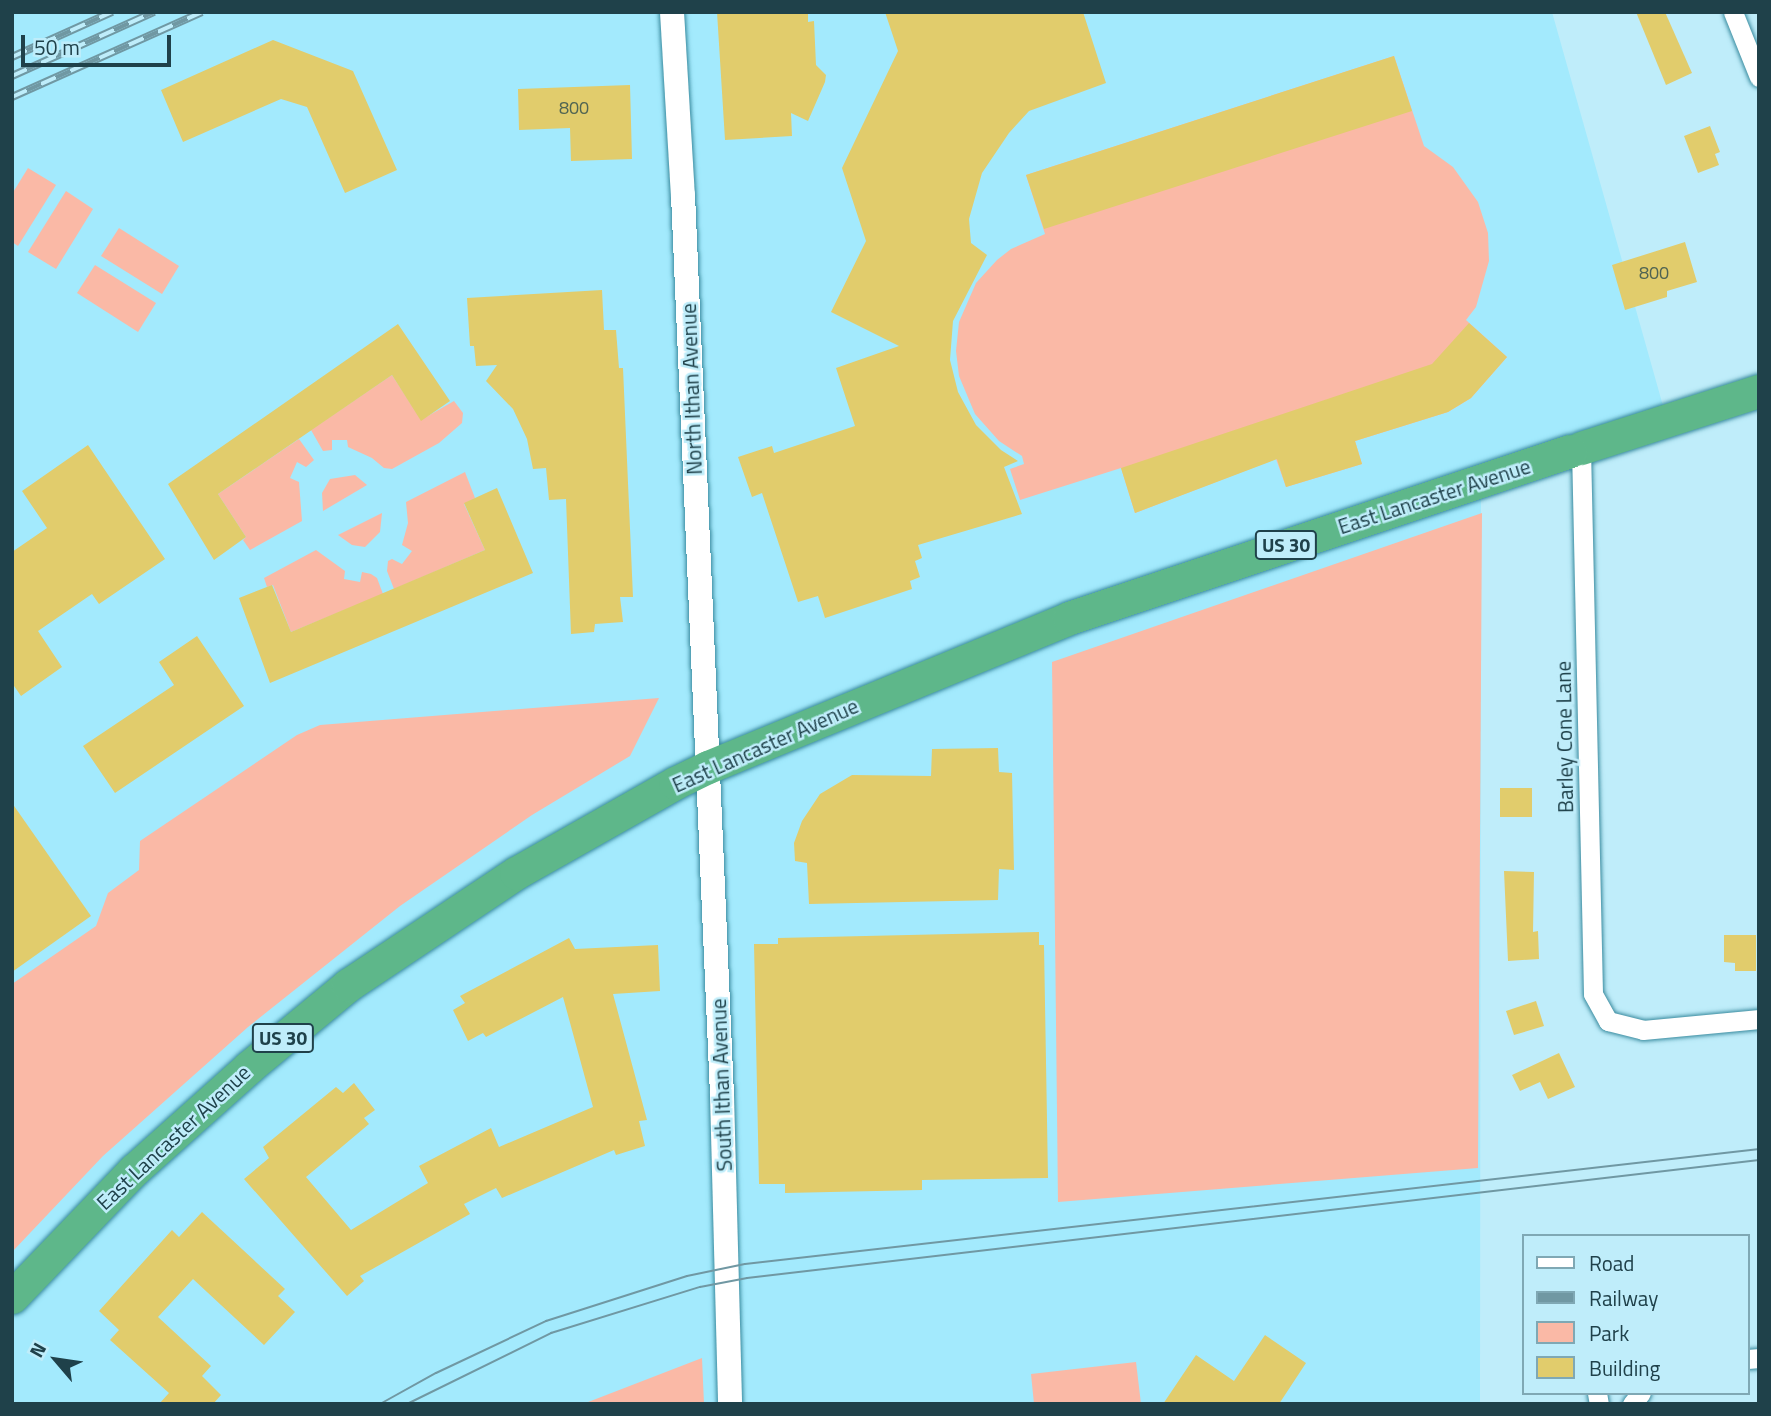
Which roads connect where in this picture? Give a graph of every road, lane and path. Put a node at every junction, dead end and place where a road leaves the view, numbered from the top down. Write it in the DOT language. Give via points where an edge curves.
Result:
graph roads {
  1 [pos="672,12"];
  2 [pos="1733,12"];
  3 [pos="1758,74"];
  4 [pos="1759,391"];
  5 [pos="1576,450"];
  6 [pos="708,767"];
  7 [pos="1759,1019"];
  8 [pos="12,1297"];
  9 [pos="730,1404"];
  1 -- 6 [label="street, North Ithan Avenue"];
  2 -- 3 [label="street"];
  4 -- 5 [label="highway, East Lancaster Avenue / US 30"];
  5 -- 6 [label="highway, East Lancaster Avenue / US 30" via="1069,618"];
  5 -- 7 [label="street, Barley Cone Lane" via="1593,994 1608,1021 1643,1030"];
  6 -- 8 [label="highway, East Lancaster Avenue / US 30" via="516,873 348,985 144,1161"];
  6 -- 9 [label="street, South Ithan Avenue"];
}
